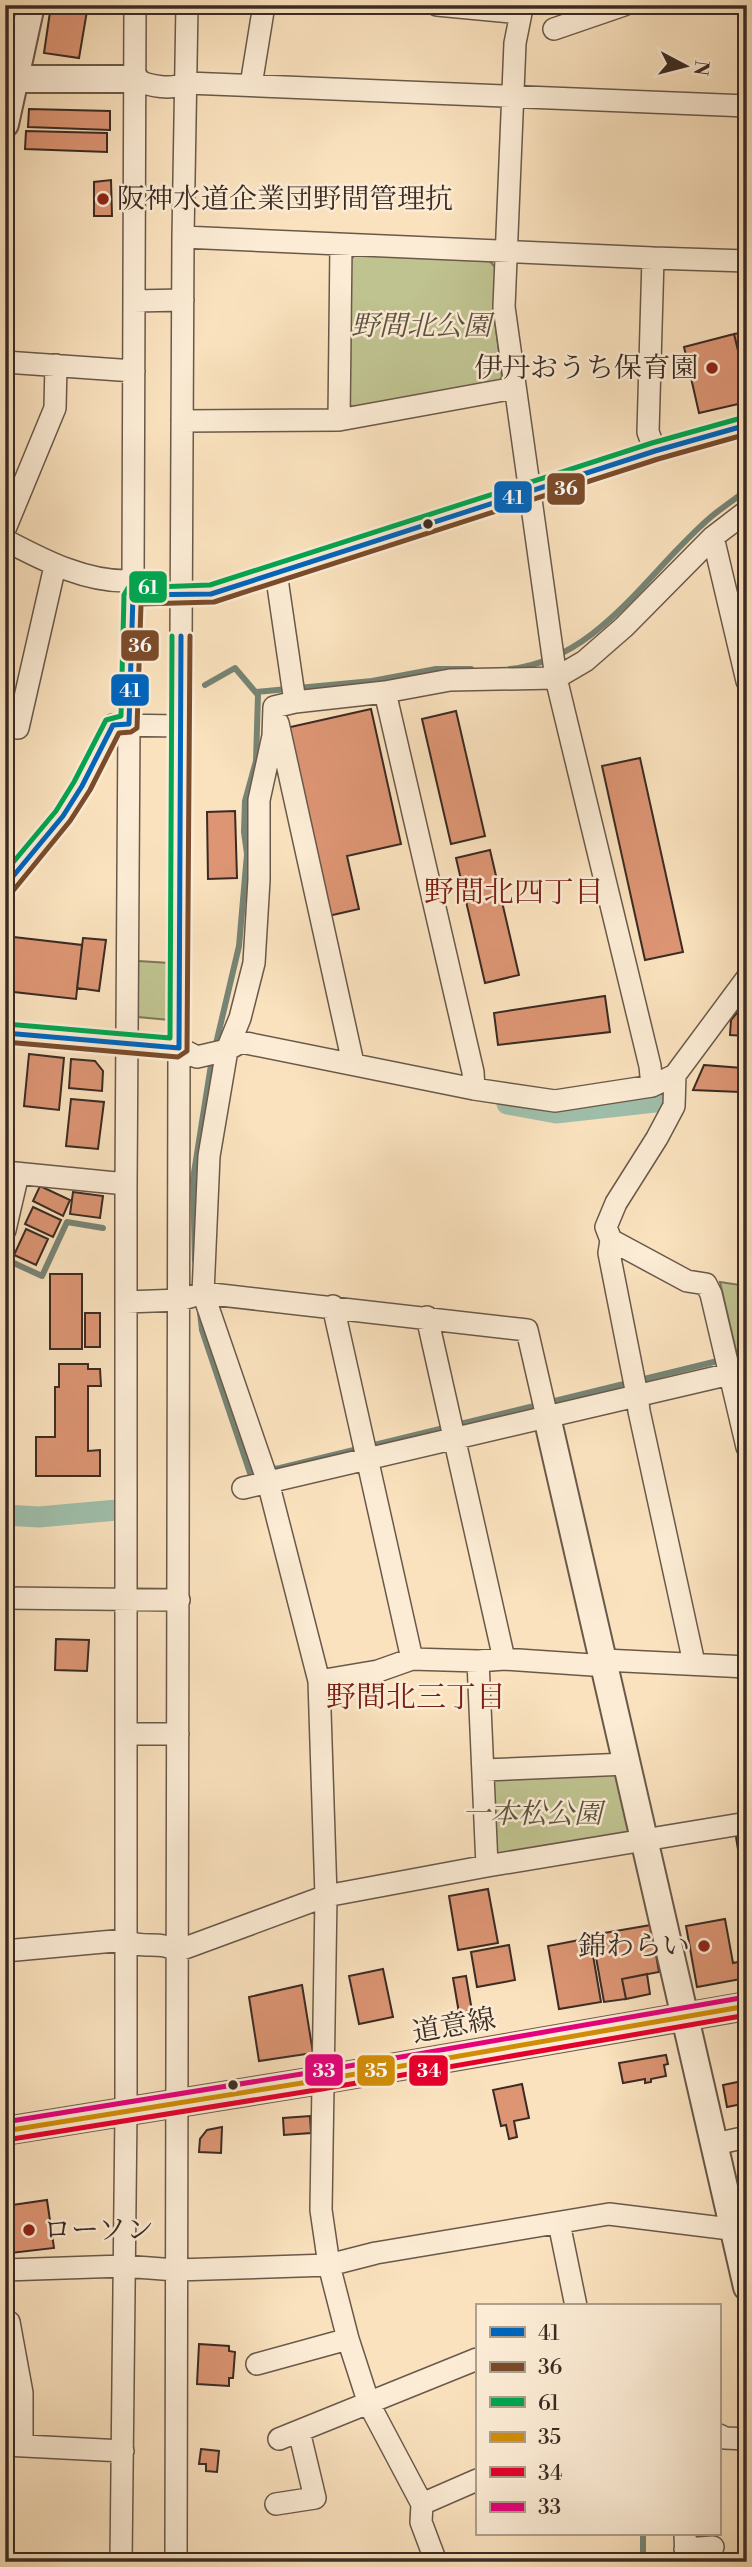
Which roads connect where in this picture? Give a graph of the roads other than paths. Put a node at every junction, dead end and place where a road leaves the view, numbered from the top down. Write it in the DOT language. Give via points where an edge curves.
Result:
graph roads {
  1 [pos="31,5"];
  2 [pos="135,5"];
  3 [pos="187,5"];
  4 [pos="264,5"];
  5 [pos="438,5"];
  6 [pos="624,5"];
  7 [pos="496,8"];
  8 [pos="554,29"];
  9 [pos="135,79"];
  10 [pos="10,80"];
  11 [pos="187,83"];
  12 [pos="251,85"];
  13 [pos="513,96"];
  14 [pos="747,106"];
  15 [pos="5,124"];
  16 [pos="183,237"];
  17 [pos="341,245"];
  18 [pos="506,250"];
  19 [pos="653,258"];
  20 [pos="747,261"];
  21 [pos="183,300"];
  22 [pos="134,301"];
  23 [pos="5,362"];
  24 [pos="57,365"];
  25 [pos="134,371"];
  26 [pos="515,388"];
  27 [pos="339,420"];
  28 [pos="182,421"];
  29 [pos="747,425"];
  30 [pos="655,451"];
  31 [pos="528,492"];
  32 [pos="747,511"];
  33 [pos="5,529"];
  34 [pos="713,537"];
  35 [pos="5,540"];
  36 [pos="55,566"];
  37 [pos="275,572"];
  38 [pos="133,588"];
  39 [pos="181,594"];
  40 [pos="556,678"];
  41 [pos="747,681"];
  42 [pos="385,692"];
  43 [pos="285,704"];
  44 [pos="130,724"];
  45 [pos="181,726"];
  46 [pos="5,727"];
  47 [pos="5,886"];
  48 [pos="743,989"];
  49 [pos="5,1033"];
  50 [pos="127,1045"];
  51 [pos="179,1048"];
  52 [pos="216,1053"];
  53 [pos="353,1063"];
  54 [pos="675,1075"];
  55 [pos="652,1086"];
  56 [pos="474,1089"];
  57 [pos="12,1173"];
  58 [pos="126,1184"];
  59 [pos="5,1230"];
  60 [pos="611,1240"];
  61 [pos="203,1293"];
  62 [pos="180,1300"];
  63 [pos="126,1302"];
  64 [pos="333,1306"];
  65 [pos="426,1317"];
  66 [pos="737,1373"];
  67 [pos="638,1395"];
  68 [pos="547,1417"];
  69 [pos="455,1439"];
  70 [pos="747,1447"];
  71 [pos="367,1459"];
  72 [pos="268,1482"];
  73 [pos="243,1488"];
  74 [pos="5,1598"];
  75 [pos="179,1600"];
  76 [pos="127,1601"];
  77 [pos="412,1659"];
  78 [pos="504,1659"];
  79 [pos="604,1660"];
  80 [pos="478,1661"];
  81 [pos="694,1663"];
  82 [pos="747,1667"];
  83 [pos="319,1681"];
  84 [pos="126,1734"];
  85 [pos="178,1734"];
  86 [pos="627,1764"];
  87 [pos="484,1770"];
  88 [pos="747,1823"];
  89 [pos="645,1841"];
  90 [pos="486,1866"];
  91 [pos="326,1896"];
  92 [pos="125,1940"];
  93 [pos="5,1951"];
  94 [pos="177,1951"];
  95 [pos="747,2007"];
  96 [pos="686,2018"];
  97 [pos="321,2080"];
  98 [pos="176,2103"];
  99 [pos="126,2111"];
  100 [pos="5,2131"];
  101 [pos="747,2137"];
  102 [pos="715,2144"];
  103 [pos="559,2223"];
  104 [pos="741,2231"];
  105 [pos="329,2265"];
  106 [pos="123,2266"];
  107 [pos="5,2270"];
  108 [pos="176,2270"];
  109 [pos="747,2287"];
  110 [pos="576,2304"];
  111 [pos="6,2315"];
  112 [pos="348,2339"];
  113 [pos="476,2359"];
  114 [pos="257,2364"];
  115 [pos="369,2404"];
  116 [pos="299,2431"];
  117 [pos="720,2436"];
  118 [pos="279,2439"];
  119 [pos="747,2439"];
  120 [pos="14,2446"];
  121 [pos="122,2451"];
  122 [pos="476,2480"];
  123 [pos="276,2504"];
  124 [pos="422,2504"];
  125 [pos="713,2547"];
  126 [pos="686,2548"];
  127 [pos="121,2562"];
  128 [pos="176,2562"];
  129 [pos="436,2562"];
  1 -- 10 [label="street"];
  2 -- 9 [label="street"];
  3 -- 11 [label="street"];
  4 -- 12 [label="street"];
  5 -- 7 [label="street"];
  6 -- 8 [label="street"];
  7 -- 13 [label="street" via="521,13"];
  9 -- 10 [label="street"];
  9 -- 11 [label="street" via="146,85 179,87"];
  9 -- 22 [label="street"];
  10 -- 15 [label="street"];
  11 -- 12 [label="street"];
  11 -- 16 [label="street"];
  12 -- 13 [label="street"];
  13 -- 14 [label="street"];
  13 -- 18 [label="street"];
  16 -- 17 [label="street"];
  16 -- 21 [label="street"];
  17 -- 18 [label="street"];
  17 -- 27 [label="street"];
  18 -- 19 [label="street"];
  18 -- 26 [label="street" via="504,307"];
  19 -- 20 [label="street"];
  19 -- 30 [label="street" via="648,432"];
  21 -- 22 [label="street"];
  21 -- 28 [label="street"];
  22 -- 25 [label="street"];
  23 -- 24 [label="street"];
  24 -- 25 [label="street"];
  24 -- 33 [label="street" via="55,408"];
  25 -- 38 [label="street"];
  26 -- 27 [label="street"];
  26 -- 31 [label="street"];
  27 -- 28 [label="street"];
  28 -- 39 [label="street"];
  29 -- 30 [label="street"];
  30 -- 31 [label="street"];
  31 -- 37 [label="street"];
  31 -- 40 [label="street"];
  32 -- 34 [label="street"];
  34 -- 40 [label="street" via="595,653"];
  34 -- 41 [label="street"];
  35 -- 36 [label="street"];
  36 -- 38 [label="street"];
  36 -- 46 [label="street" via="18,728"];
  37 -- 39 [label="street" via="211,594"];
  37 -- 43 [label="street"];
  38 -- 39 [label="street"];
  38 -- 44 [label="street"];
  39 -- 45 [label="street"];
  40 -- 42 [label="street" via="450,680"];
  40 -- 55 [label="street"];
  42 -- 43 [label="street"];
  42 -- 56 [label="street"];
  43 -- 52 [label="street" via="272,736 258,800 254,963 240,1018"];
  43 -- 53 [label="street"];
  44 -- 45 [label="street"];
  44 -- 47 [label="street" via="113,725 63,816"];
  44 -- 50 [label="street"];
  45 -- 51 [label="street"];
  48 -- 54 [label="street"];
  49 -- 50 [label="street"];
  50 -- 51 [label="street"];
  50 -- 58 [label="street"];
  51 -- 52 [label="street" via="197,1057"];
  51 -- 62 [label="street"];
  52 -- 53 [label="street" via="242,1042"];
  52 -- 61 [label="street"];
  53 -- 56 [label="street"];
  54 -- 55 [label="street"];
  54 -- 60 [label="street" via="674,1106 616,1203 606,1227"];
  55 -- 56 [label="street" via="555,1101"];
  57 -- 58 [label="street"];
  57 -- 59 [label="street"];
  58 -- 63 [label="street"];
  60 -- 66 [label="street" via="687,1281 706,1283"];
  60 -- 67 [label="street" via="609,1253"];
  61 -- 62 [label="street"];
  61 -- 64 [label="street"];
  61 -- 72 [label="street"];
  62 -- 63 [label="street"];
  62 -- 75 [label="street"];
  63 -- 76 [label="street"];
  64 -- 65 [label="street"];
  64 -- 71 [label="street"];
  65 -- 68 [label="street" via="527,1330"];
  65 -- 69 [label="street"];
  66 -- 67 [label="street"];
  66 -- 70 [label="street"];
  67 -- 68 [label="street"];
  67 -- 81 [label="street"];
  68 -- 69 [label="street"];
  68 -- 79 [label="street"];
  69 -- 71 [label="street"];
  69 -- 78 [label="street"];
  71 -- 72 [label="street"];
  71 -- 77 [label="street"];
  72 -- 73 [label="street"];
  72 -- 83 [label="street"];
  74 -- 76 [label="street"];
  75 -- 76 [label="street"];
  75 -- 85 [label="street"];
  76 -- 84 [label="street"];
  77 -- 80 [label="street"];
  77 -- 83 [label="street" via="378,1671"];
  78 -- 79 [label="street" via="592,1665"];
  78 -- 80 [label="street"];
  79 -- 81 [label="street"];
  79 -- 86 [label="street"];
  80 -- 87 [label="street"];
  81 -- 82 [label="street"];
  83 -- 91 [label="street"];
  84 -- 85 [label="street"];
  84 -- 92 [label="street"];
  85 -- 94 [label="street"];
  86 -- 87 [label="street"];
  86 -- 89 [label="street"];
  87 -- 90 [label="street"];
  88 -- 89 [label="street"];
  89 -- 90 [label="street"];
  89 -- 96 [label="street"];
  90 -- 91 [label="street"];
  91 -- 94 [label="street"];
  91 -- 97 [label="street"];
  92 -- 93 [label="street"];
  92 -- 94 [label="street" via="135,1946 169,1945"];
  92 -- 99 [label="street"];
  94 -- 98 [label="street"];
  95 -- 96 [label="street, 道意線"];
  96 -- 97 [label="street, 道意線"];
  96 -- 102 [label="street"];
  97 -- 98 [label="street, 道意線"];
  97 -- 105 [label="street" via="321,2210"];
  98 -- 99 [label="street, 道意線"];
  98 -- 108 [label="street"];
  99 -- 100 [label="street, 道意線"];
  99 -- 106 [label="street"];
  101 -- 102 [label="street"];
  102 -- 104 [label="street"];
  103 -- 104 [label="street" via="608,2214"];
  103 -- 105 [label="street"];
  103 -- 110 [label="street"];
  104 -- 109 [label="street"];
  105 -- 108 [label="street"];
  105 -- 112 [label="street"];
  106 -- 107 [label="street"];
  106 -- 108 [label="street"];
  106 -- 121 [label="street"];
  108 -- 128 [label="street"];
  111 -- 120 [label="street" via="22,2393"];
  112 -- 114 [label="street"];
  112 -- 115 [label="street"];
  113 -- 115 [label="street"];
  115 -- 116 [label="street"];
  115 -- 124 [label="street"];
  116 -- 118 [label="street"];
  116 -- 123 [label="street" via="315,2498"];
  117 -- 119 [label="street"];
  120 -- 121 [label="street"];
  121 -- 127 [label="street"];
  122 -- 124 [label="street"];
  124 -- 129 [label="street" via="421,2522"];
  125 -- 126 [label="street"];
}
